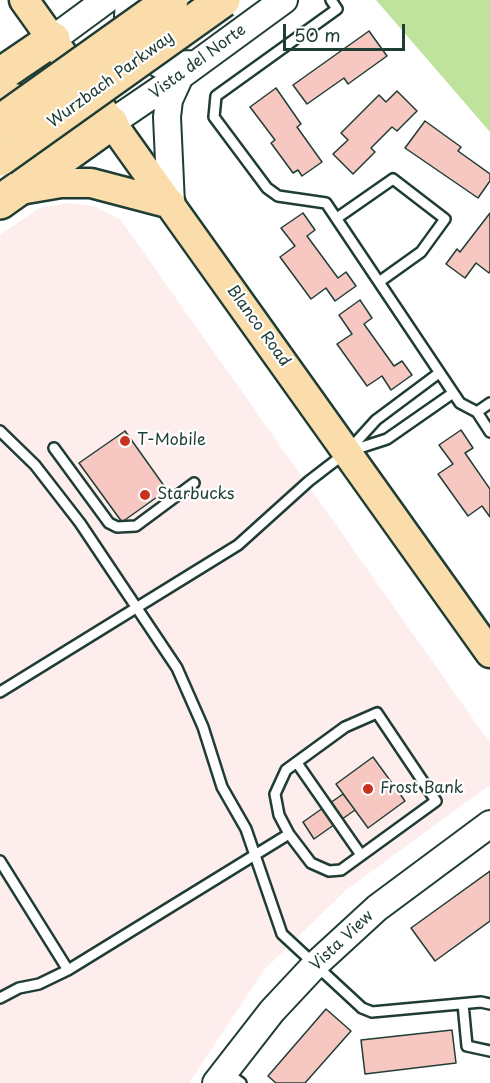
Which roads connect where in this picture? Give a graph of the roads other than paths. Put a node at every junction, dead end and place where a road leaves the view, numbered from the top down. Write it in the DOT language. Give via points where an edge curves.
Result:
graph roads {
  1 [pos="24,0"];
  2 [pos="106,0"];
  3 [pos="129,0"];
  4 [pos="171,0"];
  5 [pos="223,0"];
  6 [pos="284,0"];
  7 [pos="331,0"];
  8 [pos="53,39"];
  9 [pos="188,70"];
  10 [pos="0,75"];
  11 [pos="0,97"];
  12 [pos="0,122"];
  13 [pos="111,123"];
  14 [pos="0,159"];
  15 [pos="18,190"];
  16 [pos="171,204"];
  17 [pos="337,218"];
  18 [pos="379,282"];
  19 [pos="440,373"];
  20 [pos="453,393"];
  21 [pos="490,403"];
  22 [pos="477,412"];
  23 [pos="0,431"];
  24 [pos="490,432"];
  25 [pos="54,448"];
  26 [pos="348,451"];
  27 [pos="194,483"];
  28 [pos="138,606"];
  29 [pos="490,653"];
  30 [pos="0,692"];
  31 [pos="297,763"];
  32 [pos="490,824"];
  33 [pos="289,834"];
  34 [pos="254,853"];
  35 [pos="361,855"];
  36 [pos="0,861"];
  37 [pos="316,964"];
  38 [pos="68,970"];
  39 [pos="0,998"];
  40 [pos="463,1004"];
  41 [pos="490,1004"];
  42 [pos="490,1050"];
  43 [pos="228,1079"];
  1 -- 8 [label="main road, Blanco Road"];
  2 -- 8 [label="street"];
  3 -- 9 [label="street" via="128,17 133,32 154,60"];
  4 -- 12 [label="highway, Wurzbach Parkway, bridge"];
  5 -- 14 [label="highway, Wurzbach Parkway, bridge"];
  6 -- 9 [label="street, Vista del Norte"];
  7 -- 17 [label="lane" via="337,9 216,96 214,117 267,188 278,196 326,203"];
  8 -- 10 [label="highway"];
  8 -- 13 [label="main road, Blanco Road"];
  9 -- 13 [label="street, Vista del Norte"];
  9 -- 16 [label="street" via="169,100"];
  11 -- 15 [label="highway" via="20,102 40,125 44,152"];
  13 -- 15 [label="highway"];
  13 -- 16 [label="main road, Blanco Road"];
  15 -- 16 [label="main road" via="91,183"];
  16 -- 26 [label="main road, Blanco Road"];
  17 -- 18 [label="lane"];
  17 -- 18 [label="lane" via="393,179 445,219 421,252"];
  18 -- 19 [label="lane"];
  19 -- 20 [label="lane"];
  19 -- 26 [label="lane" via="376,420"];
  20 -- 22 [label="lane" via="460,403"];
  20 -- 26 [label="lane" via="387,439"];
  21 -- 22 [label="lane"];
  22 -- 24 [label="lane"];
  23 -- 28 [label="lane" via="35,465"];
  25 -- 27 [label="lane" via="109,523 117,527 136,526"];
  26 -- 28 [label="lane" via="238,544"];
  26 -- 29 [label="main road, Blanco Road"];
  28 -- 30 [label="lane"];
  28 -- 34 [label="lane" via="185,684 222,787 246,829"];
  31 -- 33 [label="lane" via="286,770 275,794 279,815"];
  31 -- 35 [label="lane"];
  31 -- 35 [label="lane" via="345,727 377,713 436,801"];
  32 -- 37 [label="street, Vista View" via="377,908"];
  33 -- 34 [label="lane"];
  33 -- 35 [label="lane" via="311,863 329,871 341,870"];
  34 -- 37 [label="lane" via="282,934"];
  34 -- 38 [label="lane"];
  36 -- 38 [label="lane"];
  37 -- 40 [label="lane" via="362,1008 372,1012"];
  37 -- 43 [label="street, Vista View" via="273,1011"];
  38 -- 39 [label="lane"];
  40 -- 41 [label="lane"];
  40 -- 42 [label="lane" via="467,1046"];
}
